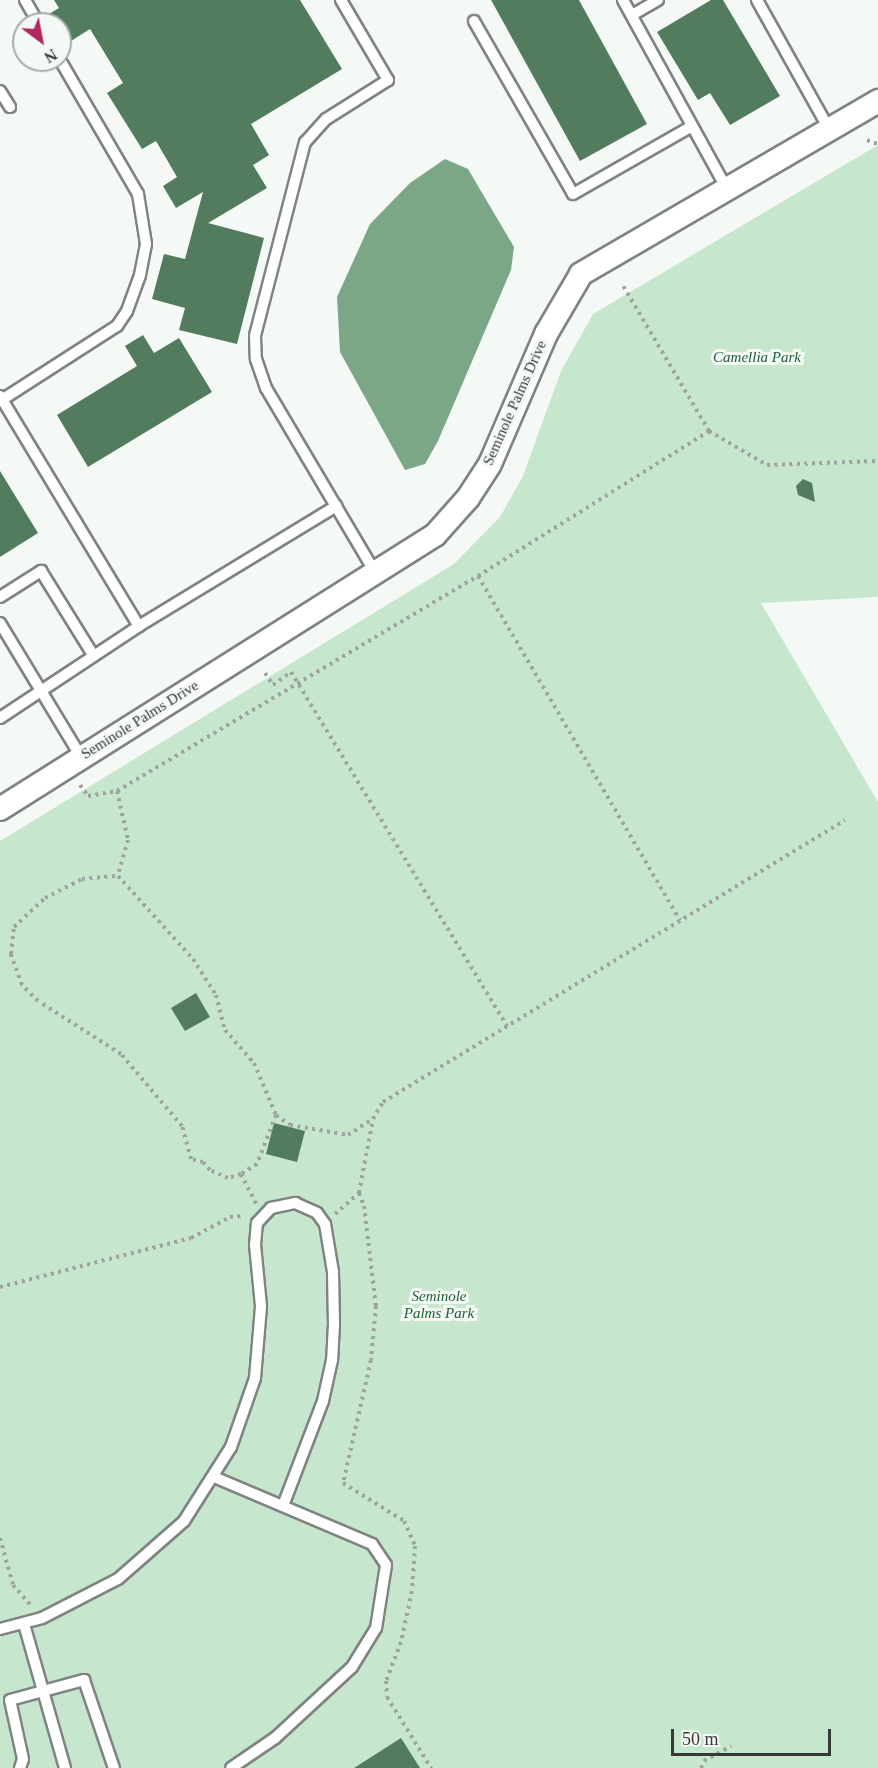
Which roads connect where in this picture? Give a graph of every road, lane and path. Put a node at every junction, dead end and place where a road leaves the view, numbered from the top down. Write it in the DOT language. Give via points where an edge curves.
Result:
graph roads {
  1 [pos="341,0"];
  2 [pos="623,0"];
  3 [pos="658,0"];
  4 [pos="757,0"];
  5 [pos="632,15"];
  6 [pos="474,21"];
  7 [pos="67,72"];
  8 [pos="0,91"];
  9 [pos="878,101"];
  10 [pos="10,107"];
  11 [pos="692,126"];
  12 [pos="830,129"];
  13 [pos="867,140"];
  14 [pos="878,144"];
  15 [pos="727,189"];
  16 [pos="622,285"];
  17 [pos="1,399"];
  18 [pos="709,431"];
  19 [pos="878,461"];
  20 [pos="336,506"];
  21 [pos="375,572"];
  22 [pos="478,576"];
  23 [pos="0,597"];
  24 [pos="0,623"];
  25 [pos="139,626"];
  26 [pos="93,655"];
  27 [pos="265,673"];
  28 [pos="296,684"];
  29 [pos="40,688"];
  30 [pos="0,718"];
  31 [pos="81,757"];
  32 [pos="80,784"];
  33 [pos="117,791"];
  34 [pos="0,808"];
  35 [pos="845,820"];
  36 [pos="118,876"];
  37 [pos="681,920"];
  38 [pos="507,1026"];
  39 [pos="276,1115"];
  40 [pos="373,1119"];
  41 [pos="241,1174"];
  42 [pos="358,1192"];
  43 [pos="262,1215"];
  44 [pos="326,1224"];
  45 [pos="0,1287"];
  46 [pos="214,1477"];
  47 [pos="283,1506"];
  48 [pos="0,1538"];
  49 [pos="42,1618"];
  50 [pos="24,1624"];
  51 [pos="0,1629"];
  52 [pos="43,1693"];
  53 [pos="731,1746"];
  54 [pos="20,1768"];
  55 [pos="65,1768"];
  56 [pos="114,1768"];
  57 [pos="231,1768"];
  58 [pos="431,1768"];
  59 [pos="701,1768"];
  1 -- 20 [label="lane" via="388,80 326,119 305,141 255,336 256,359 266,388"];
  2 -- 5 [label="lane"];
  3 -- 5 [label="lane"];
  4 -- 12 [label="lane"];
  5 -- 11 [label="lane"];
  6 -- 11 [label="lane" via="573,194"];
  7 -- 17 [label="lane" via="138,194 146,244 140,276 117,326"];
  8 -- 10 [label="lane"];
  9 -- 12 [label="street, Seminole Palms Drive"];
  11 -- 15 [label="lane"];
  12 -- 15 [label="street, Seminole Palms Drive"];
  13 -- 14 [label="path"];
  15 -- 21 [label="street, Seminole Palms Drive" via="581,274 546,334 490,464 468,498 435,534"];
  16 -- 18 [label="path"];
  17 -- 25 [label="lane"];
  18 -- 19 [label="path" via="767,465"];
  18 -- 22 [label="path"];
  20 -- 21 [label="lane"];
  20 -- 25 [label="lane"];
  21 -- 31 [label="street, Seminole Palms Drive"];
  22 -- 28 [label="path"];
  22 -- 37 [label="path"];
  23 -- 26 [label="lane" via="41,572"];
  24 -- 29 [label="lane"];
  25 -- 26 [label="lane"];
  26 -- 29 [label="lane"];
  27 -- 28 [label="path" via="273,685 291,672"];
  28 -- 33 [label="path"];
  28 -- 38 [label="path"];
  29 -- 30 [label="lane"];
  29 -- 31 [label="lane"];
  31 -- 34 [label="street, Seminole Palms Drive"];
  32 -- 33 [label="path" via="88,796"];
  33 -- 36 [label="path" via="128,840"];
  35 -- 37 [label="path"];
  36 -- 39 [label="path" via="193,959 216,995 225,1030 254,1063"];
  36 -- 41 [label="path" via="81,879 45,898 15,927 10,954 15,974 38,1001 121,1054 182,1126 191,1160 203,1162 228,1178"];
  37 -- 38 [label="path"];
  38 -- 40 [label="path" via="383,1102"];
  39 -- 40 [label="path" via="290,1125 348,1135"];
  39 -- 41 [label="path" via="257,1164"];
  40 -- 42 [label="path"];
  41 -- 43 [label="path"];
  42 -- 44 [label="path"];
  42 -- 58 [label="path" via="364,1206 376,1306 371,1360 343,1483 404,1521 415,1546 412,1591 386,1689 387,1697"];
  43 -- 44 [label="lane" via="281,1203 295,1203 317,1213"];
  43 -- 45 [label="path" via="230,1217 191,1238"];
  43 -- 46 [label="lane" via="255,1245 261,1306 255,1378 231,1447"];
  44 -- 47 [label="lane" via="333,1272 332,1360 304,1459"];
  46 -- 47 [label="lane"];
  46 -- 49 [label="lane" via="184,1521 155,1550 118,1579"];
  47 -- 57 [label="lane" via="377,1549 386,1573 376,1628 352,1667 275,1738"];
  48 -- 49 [label="path" via="13,1585"];
  49 -- 50 [label="lane"];
  50 -- 51 [label="lane"];
  50 -- 52 [label="lane"];
  52 -- 54 [label="lane" via="10,1700 23,1759"];
  52 -- 55 [label="lane"];
  52 -- 56 [label="lane" via="84,1680"];
  53 -- 59 [label="path" via="704,1761"];
}
